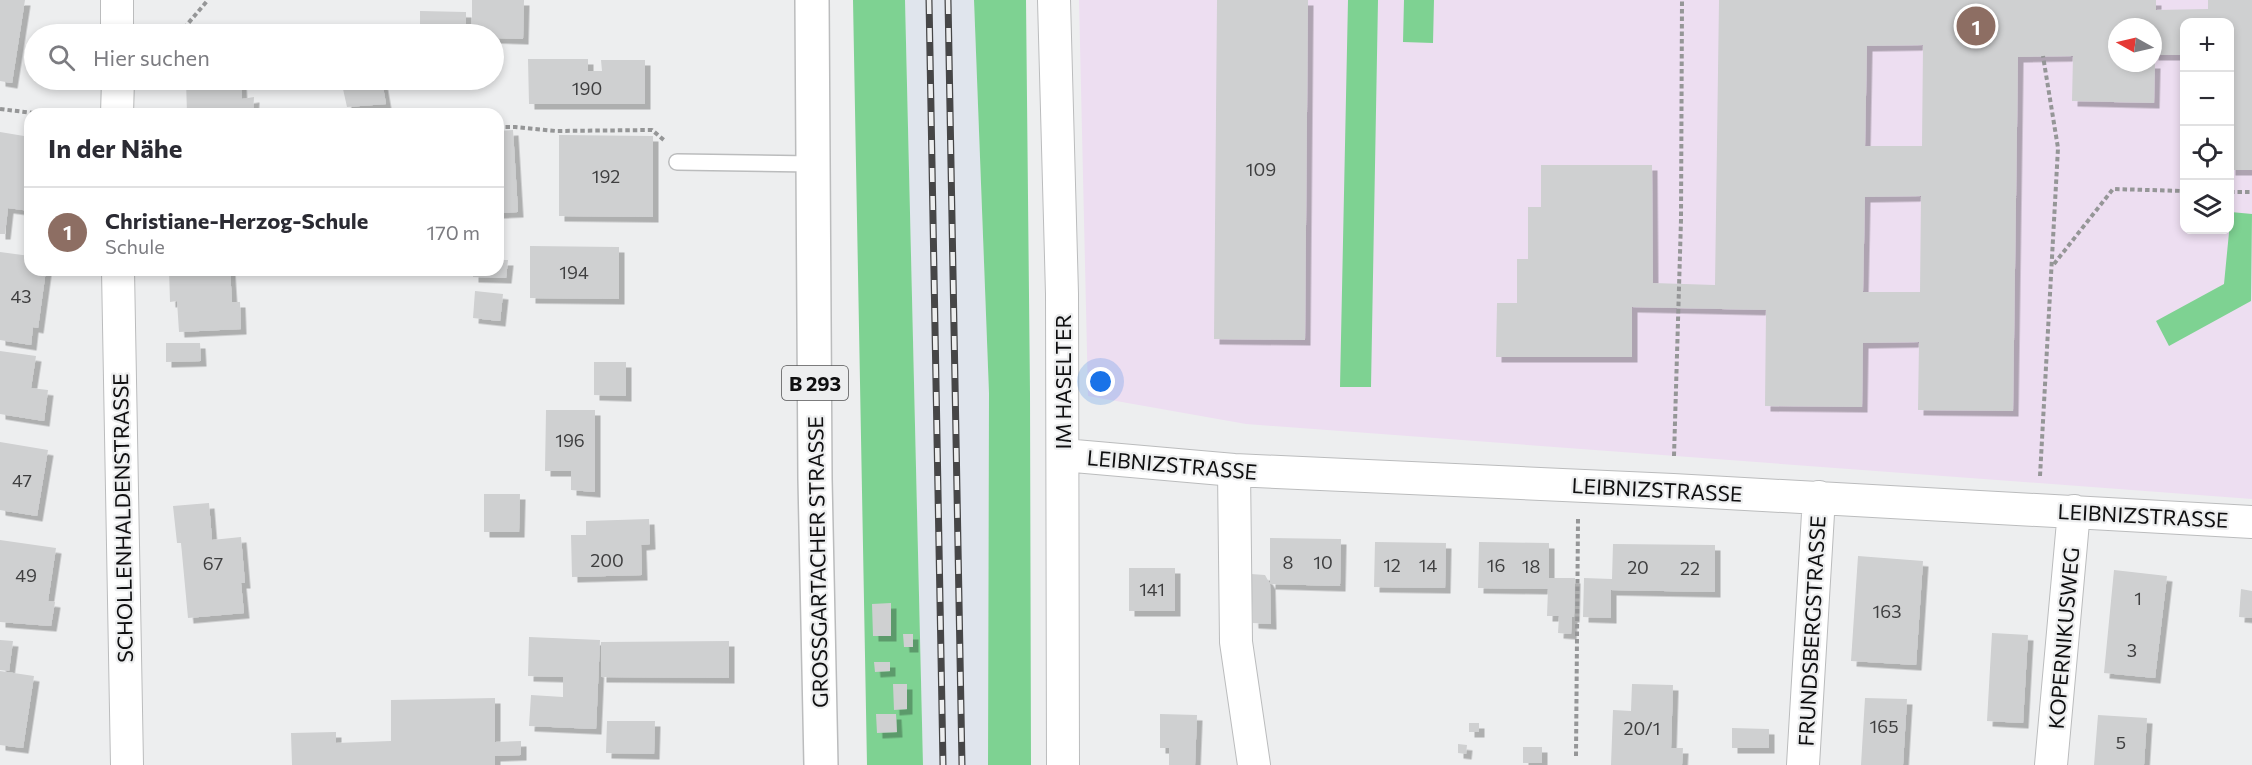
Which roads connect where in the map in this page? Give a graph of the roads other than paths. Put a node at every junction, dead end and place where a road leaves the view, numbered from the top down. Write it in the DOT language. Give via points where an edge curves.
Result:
graph roads {
  1 [pos="117,0"];
  2 [pos="812,0"];
  3 [pos="1054,0"];
  4 [pos="117,24"];
  5 [pos="118,90"];
  6 [pos="117,108"];
  7 [pos="677,162"];
  8 [pos="813,164"];
  9 [pos="117,276"];
  10 [pos="1063,454"];
  11 [pos="1234,470"];
  12 [pos="1819,497"];
  13 [pos="2074,511"];
  14 [pos="2252,522"];
  15 [pos="127,765"];
  16 [pos="821,765"];
  17 [pos="1063,765"];
  18 [pos="1254,765"];
  19 [pos="1803,765"];
  20 [pos="2051,765"];
  1 -- 4 [label="street"];
  2 -- 8 [label="main road, GROSSGARTACHER STRASSE / B 293"];
  3 -- 10 [label="street, IM HASELTER"];
  5 -- 6 [label="street"];
  7 -- 8 [label="lane"];
  8 -- 16 [label="main road, GROSSGARTACHER STRASSE / B 293"];
  9 -- 15 [label="street, SCHOLLENHALDENSTRASSE"];
  10 -- 11 [label="street, LEIBNIZSTRASSE"];
  10 -- 17 [label="street, IM HASELTER"];
  11 -- 12 [label="street, LEIBNIZSTRASSE"];
  11 -- 18 [label="street" via="1236,642"];
  12 -- 13 [label="street, LEIBNIZSTRASSE"];
  12 -- 19 [label="street, FRUNDSBERGSTRASSE"];
  13 -- 14 [label="street, LEIBNIZSTRASSE"];
  13 -- 20 [label="street, KOPERNIKUSWEG"];
}
